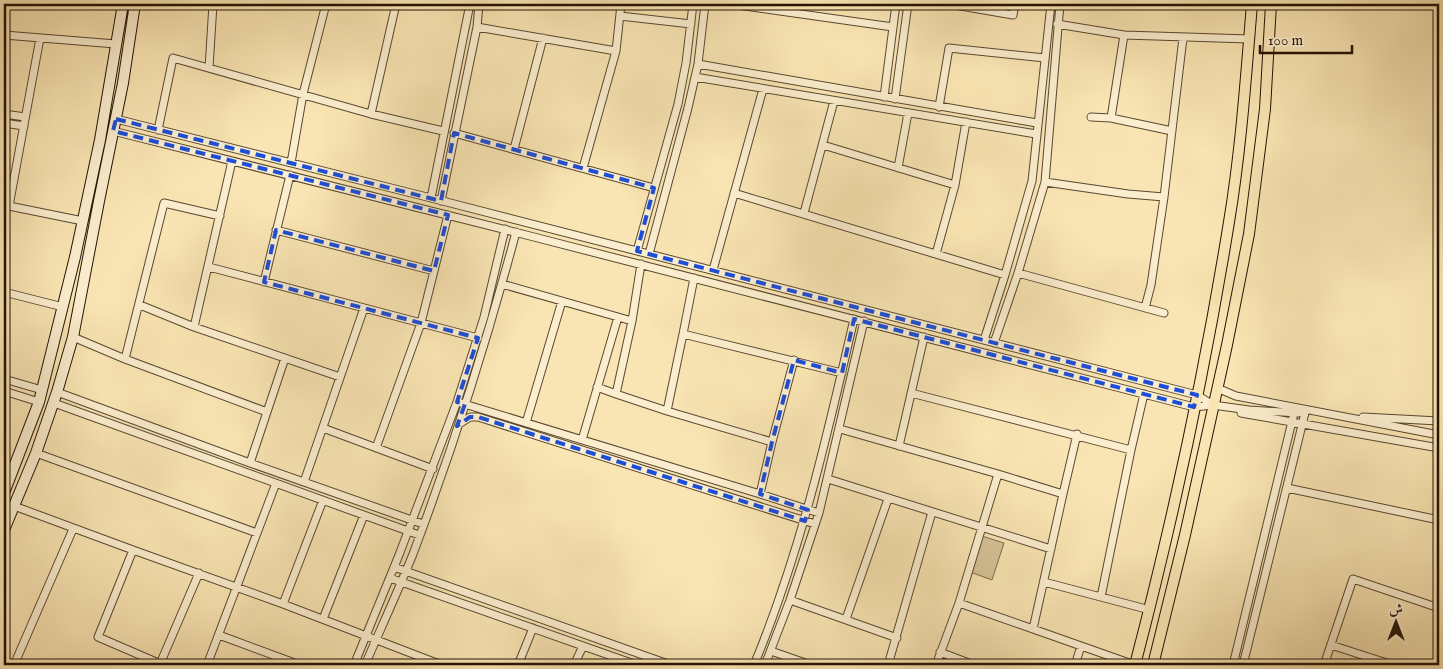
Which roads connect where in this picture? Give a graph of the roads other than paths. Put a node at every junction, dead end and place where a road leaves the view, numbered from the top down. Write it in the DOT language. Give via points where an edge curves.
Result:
graph roads {
  1 [pos="123,4"];
  2 [pos="135,4"];
  3 [pos="213,4"];
  4 [pos="326,4"];
  5 [pos="396,4"];
  6 [pos="470,4"];
  7 [pos="479,4"];
  8 [pos="622,4"];
  9 [pos="693,4"];
  10 [pos="705,4"];
  11 [pos="730,4"];
  12 [pos="896,4"];
  13 [pos="908,4"];
  14 [pos="949,4"];
  15 [pos="1015,4"];
  16 [pos="1051,4"];
  17 [pos="1060,4"];
  18 [pos="1252,4"];
  19 [pos="1271,4"];
  20 [pos="778,7"];
  21 [pos="620,16"];
  22 [pos="690,24"];
  23 [pos="1057,24"];
  24 [pos="476,27"];
  25 [pos="893,27"];
  26 [pos="4,34"];
  27 [pos="1124,35"];
  28 [pos="40,38"];
  29 [pos="543,38"];
  30 [pos="1183,38"];
  31 [pos="1249,39"];
  32 [pos="116,44"];
  33 [pos="616,50"];
  34 [pos="1045,58"];
  35 [pos="698,64"];
  36 [pos="209,68"];
  37 [pos="695,77"];
  38 [pos="763,89"];
  39 [pos="303,94"];
  40 [pos="884,97"];
  41 [pos="895,99"];
  42 [pos="834,101"];
  43 [pos="938,107"];
  44 [pos="908,113"];
  45 [pos="4,114"];
  46 [pos="371,114"];
  47 [pos="25,117"];
  48 [pos="1091,117"];
  49 [pos="1111,118"];
  50 [pos="116,119"];
  51 [pos="966,122"];
  52 [pos="4,123"];
  53 [pos="1037,123"];
  54 [pos="24,126"];
  55 [pos="158,130"];
  56 [pos="113,131"];
  57 [pos="443,131"];
  58 [pos="1172,131"];
  59 [pos="454,133"];
  60 [pos="1036,134"];
  61 [pos="823,145"];
  62 [pos="514,149"];
  63 [pos="232,161"];
  64 [pos="291,163"];
  65 [pos="583,168"];
  66 [pos="898,168"];
  67 [pos="290,175"];
  68 [pos="1045,182"];
  69 [pos="955,185"];
  70 [pos="654,188"];
  71 [pos="734,193"];
  72 [pos="1164,197"];
  73 [pos="431,198"];
  74 [pos="441,201"];
  75 [pos="6,205"];
  76 [pos="804,213"];
  77 [pos="448,215"];
  78 [pos="220,216"];
  79 [pos="83,220"];
  80 [pos="505,229"];
  81 [pos="276,230"];
  82 [pos="516,232"];
  83 [pos="637,251"];
  84 [pos="649,254"];
  85 [pos="936,254"];
  86 [pos="641,264"];
  87 [pos="209,267"];
  88 [pos="713,270"];
  89 [pos="434,271"];
  90 [pos="1018,273"];
  91 [pos="1006,275"];
  92 [pos="694,278"];
  93 [pos="264,282"];
  94 [pos="502,284"];
  95 [pos="4,292"];
  96 [pos="562,301"];
  97 [pos="140,305"];
  98 [pos="63,308"];
  99 [pos="364,308"];
  100 [pos="1145,308"];
  101 [pos="1164,313"];
  102 [pos="618,316"];
  103 [pos="854,319"];
  104 [pos="632,320"];
  105 [pos="864,321"];
  106 [pos="421,323"];
  107 [pos="194,327"];
  108 [pos="683,334"];
  109 [pos="73,337"];
  110 [pos="924,337"];
  111 [pos="478,338"];
  112 [pos="984,340"];
  113 [pos="994,343"];
  114 [pos="285,358"];
  115 [pos="125,359"];
  116 [pos="794,360"];
  117 [pos="842,373"];
  118 [pos="340,377"];
  119 [pos="4,379"];
  120 [pos="597,387"];
  121 [pos="1218,388"];
  122 [pos="42,390"];
  123 [pos="4,391"];
  124 [pos="58,392"];
  125 [pos="912,393"];
  126 [pos="616,394"];
  127 [pos="1144,394"];
  128 [pos="1197,395"];
  129 [pos="39,402"];
  130 [pos="458,402"];
  131 [pos="54,403"];
  132 [pos="465,404"];
  133 [pos="1213,405"];
  134 [pos="1194,407"];
  135 [pos="667,411"];
  136 [pos="267,412"];
  137 [pos="1233,412"];
  138 [pos="1294,413"];
  139 [pos="1305,413"];
  140 [pos="1335,415"];
  141 [pos="1439,421"];
  142 [pos="1291,422"];
  143 [pos="526,423"];
  144 [pos="1302,424"];
  145 [pos="457,426"];
  146 [pos="323,428"];
  147 [pos="840,429"];
  148 [pos="1077,434"];
  149 [pos="1439,435"];
  150 [pos="582,440"];
  151 [pos="772,442"];
  152 [pos="900,446"];
  153 [pos="376,448"];
  154 [pos="1439,448"];
  155 [pos="1131,450"];
  156 [pos="36,454"];
  157 [pos="250,463"];
  158 [pos="433,469"];
  159 [pos="998,474"];
  160 [pos="828,479"];
  161 [pos="304,482"];
  162 [pos="276,483"];
  163 [pos="1287,488"];
  164 [pos="4,493"];
  165 [pos="760,494"];
  166 [pos="1063,494"];
  167 [pos="888,499"];
  168 [pos="324,500"];
  169 [pos="14,506"];
  170 [pos="808,510"];
  171 [pos="932,512"];
  172 [pos="819,513"];
  173 [pos="364,515"];
  174 [pos="413,520"];
  175 [pos="1439,520"];
  176 [pos="805,521"];
  177 [pos="423,524"];
  178 [pos="815,524"];
  179 [pos="981,528"];
  180 [pos="73,529"];
  181 [pos="4,530"];
  182 [pos="409,531"];
  183 [pos="257,533"];
  184 [pos="419,535"];
  185 [pos="1051,549"];
  186 [pos="133,550"];
  187 [pos="394,567"];
  188 [pos="406,571"];
  189 [pos="199,573"];
  190 [pos="390,578"];
  191 [pos="401,582"];
  192 [pos="1044,582"];
  193 [pos="236,587"];
  194 [pos="1101,597"];
  195 [pos="790,600"];
  196 [pos="959,603"];
  197 [pos="283,604"];
  198 [pos="1439,608"];
  199 [pos="1150,610"];
  200 [pos="323,619"];
  201 [pos="846,619"];
  202 [pos="533,628"];
  203 [pos="1033,629"];
  204 [pos="219,635"];
  205 [pos="366,636"];
  206 [pos="896,638"];
  207 [pos="376,639"];
  208 [pos="1331,644"];
  209 [pos="583,646"];
  210 [pos="1081,646"];
  211 [pos="771,651"];
  212 [pos="940,652"];
  213 [pos="433,663"];
  214 [pos="14,665"];
  215 [pos="162,665"];
  216 [pos="208,665"];
  217 [pos="300,665"];
  218 [pos="354,665"];
  219 [pos="365,665"];
  220 [pos="444,665"];
  221 [pos="518,665"];
  222 [pos="574,665"];
  223 [pos="634,665"];
  224 [pos="670,665"];
  225 [pos="754,665"];
  226 [pos="765,665"];
  227 [pos="811,665"];
  228 [pos="888,665"];
  229 [pos="936,665"];
  230 [pos="974,665"];
  231 [pos="1075,665"];
  232 [pos="1135,665"];
  233 [pos="1153,665"];
  234 [pos="1233,665"];
  235 [pos="1243,665"];
  236 [pos="1324,665"];
  237 [pos="1394,665"];
  1 -- 32 [label="main road"];
  2 -- 50 [label="main road"];
  3 -- 36 [label="street"];
  4 -- 39 [label="street"];
  5 -- 46 [label="street"];
  6 -- 57 [label="street"];
  7 -- 24 [label="street"];
  8 -- 21 [label="street"];
  9 -- 22 [label="street"];
  10 -- 35 [label="street"];
  11 -- 20 [label="street"];
  12 -- 25 [label="street"];
  13 -- 41 [label="street"];
  14 -- 15 [label="street" via="1014,14"];
  16 -- 34 [label="street"];
  17 -- 23 [label="street"];
  18 -- 31 [label="main road"];
  19 -- 121 [label="main road" via="1264,109 1249,234"];
  20 -- 25 [label="street"];
  21 -- 22 [label="street"];
  21 -- 33 [label="street"];
  22 -- 70 [label="street" via="678,104"];
  23 -- 27 [label="street"];
  23 -- 68 [label="street"];
  24 -- 29 [label="street"];
  24 -- 59 [label="street"];
  25 -- 40 [label="street"];
  26 -- 28 [label="street"];
  27 -- 30 [label="street"];
  27 -- 49 [label="street"];
  28 -- 32 [label="street"];
  28 -- 47 [label="street"];
  29 -- 33 [label="street"];
  29 -- 62 [label="street"];
  30 -- 31 [label="street"];
  30 -- 58 [label="street"];
  31 -- 128 [label="main road" via="1229,221"];
  32 -- 79 [label="main road"];
  33 -- 65 [label="street"];
  34 -- 43 [label="street" via="949,48"];
  34 -- 53 [label="street"];
  35 -- 37 [label="street"];
  35 -- 40 [label="street"];
  36 -- 39 [label="street"];
  36 -- 55 [label="street" via="173,58"];
  37 -- 38 [label="street"];
  37 -- 84 [label="street"];
  38 -- 42 [label="street"];
  38 -- 71 [label="street"];
  39 -- 46 [label="street"];
  39 -- 64 [label="street"];
  40 -- 41 [label="street"];
  41 -- 43 [label="street"];
  42 -- 44 [label="street"];
  42 -- 61 [label="street"];
  43 -- 53 [label="street"];
  44 -- 51 [label="street"];
  44 -- 66 [label="street"];
  45 -- 47 [label="street"];
  46 -- 57 [label="street"];
  47 -- 54 [label="street"];
  48 -- 49 [label="street"];
  49 -- 58 [label="street"];
  50 -- 55 [label="street"];
  50 -- 56 [label="main road"];
  51 -- 60 [label="street"];
  51 -- 69 [label="street"];
  52 -- 54 [label="street"];
  53 -- 60 [label="street"];
  54 -- 75 [label="street"];
  55 -- 64 [label="street"];
  56 -- 63 [label="street"];
  56 -- 109 [label="main road"];
  57 -- 73 [label="street"];
  58 -- 72 [label="street"];
  59 -- 62 [label="street"];
  59 -- 74 [label="street"];
  60 -- 91 [label="street" via="1032,181"];
  61 -- 66 [label="street"];
  61 -- 76 [label="street"];
  62 -- 65 [label="street"];
  63 -- 67 [label="street"];
  63 -- 78 [label="street"];
  64 -- 73 [label="street"];
  65 -- 70 [label="street"];
  66 -- 69 [label="street"];
  67 -- 77 [label="street"];
  67 -- 81 [label="street"];
  68 -- 72 [label="street"];
  68 -- 90 [label="street"];
  69 -- 85 [label="street"];
  70 -- 83 [label="street"];
  71 -- 76 [label="street"];
  71 -- 88 [label="street"];
  72 -- 100 [label="street" via="1152,285"];
  73 -- 74 [label="street"];
  74 -- 83 [label="street"];
  75 -- 79 [label="street"];
  76 -- 85 [label="street"];
  77 -- 80 [label="street"];
  77 -- 89 [label="street"];
  78 -- 87 [label="street"];
  78 -- 97 [label="street" via="164,203"];
  79 -- 98 [label="main road"];
  80 -- 82 [label="street"];
  80 -- 111 [label="street"];
  81 -- 89 [label="street"];
  81 -- 93 [label="street"];
  82 -- 86 [label="street"];
  82 -- 94 [label="street"];
  83 -- 84 [label="street"];
  84 -- 88 [label="street"];
  85 -- 91 [label="street"];
  86 -- 92 [label="street"];
  86 -- 104 [label="street"];
  87 -- 93 [label="street"];
  87 -- 107 [label="street"];
  88 -- 112 [label="street"];
  89 -- 106 [label="street"];
  90 -- 100 [label="street"];
  90 -- 113 [label="street"];
  91 -- 112 [label="street"];
  92 -- 103 [label="street"];
  92 -- 108 [label="street"];
  93 -- 99 [label="street"];
  94 -- 96 [label="street"];
  94 -- 132 [label="street"];
  95 -- 98 [label="street"];
  96 -- 102 [label="street"];
  96 -- 143 [label="street"];
  97 -- 107 [label="street"];
  97 -- 115 [label="street"];
  98 -- 122 [label="main road"];
  99 -- 106 [label="street"];
  99 -- 118 [label="street"];
  100 -- 101 [label="street"];
  102 -- 104 [label="street"];
  102 -- 120 [label="street"];
  103 -- 105 [label="street"];
  103 -- 117 [label="street"];
  104 -- 126 [label="street"];
  105 -- 110 [label="street"];
  105 -- 147 [label="street"];
  106 -- 111 [label="street"];
  106 -- 153 [label="street"];
  107 -- 114 [label="street"];
  108 -- 116 [label="street"];
  108 -- 135 [label="street"];
  109 -- 115 [label="street"];
  109 -- 124 [label="main road"];
  110 -- 125 [label="street"];
  110 -- 127 [label="street"];
  111 -- 130 [label="street"];
  112 -- 113 [label="street"];
  113 -- 128 [label="street"];
  114 -- 118 [label="street"];
  114 -- 136 [label="street"];
  115 -- 136 [label="street"];
  116 -- 117 [label="street"];
  116 -- 151 [label="street"];
  117 -- 170 [label="street"];
  118 -- 146 [label="street"];
  119 -- 122 [label="street"];
  120 -- 126 [label="street"];
  120 -- 150 [label="street"];
  121 -- 133 [label="main road"];
  121 -- 140 [label="street" via="1236,396"];
  122 -- 129 [label="main road"];
  123 -- 129 [label="street"];
  124 -- 131 [label="main road"];
  124 -- 157 [label="street"];
  125 -- 148 [label="street"];
  125 -- 152 [label="street"];
  126 -- 135 [label="street"];
  127 -- 134 [label="street"];
  127 -- 155 [label="street"];
  128 -- 133 [label="street"];
  128 -- 134 [label="main road"];
  129 -- 164 [label="main road"];
  130 -- 132 [label="street"];
  130 -- 158 [label="street"];
  131 -- 156 [label="main road"];
  131 -- 162 [label="street"];
  132 -- 143 [label="street"];
  132 -- 145 [label="street"];
  133 -- 134 [label="street"];
  133 -- 138 [label="street"];
  133 -- 233 [label="main road"];
  134 -- 199 [label="main road"];
  135 -- 151 [label="street"];
  136 -- 157 [label="street"];
  137 -- 142 [label="street"];
  138 -- 139 [label="street"];
  138 -- 142 [label="street"];
  139 -- 140 [label="street"];
  139 -- 144 [label="street"];
  140 -- 141 [label="street"];
  140 -- 149 [label="street"];
  142 -- 144 [label="street"];
  142 -- 234 [label="street"];
  143 -- 150 [label="street"];
  144 -- 154 [label="street"];
  144 -- 163 [label="street"];
  145 -- 176 [label="street" via="470,417 478,417"];
  145 -- 177 [label="street"];
  146 -- 153 [label="street"];
  146 -- 161 [label="street"];
  147 -- 152 [label="street"];
  147 -- 160 [label="street"];
  148 -- 155 [label="street"];
  148 -- 166 [label="street"];
  150 -- 165 [label="street"];
  151 -- 165 [label="street"];
  152 -- 159 [label="street"];
  153 -- 158 [label="street"];
  155 -- 194 [label="street"];
  156 -- 169 [label="main road"];
  156 -- 183 [label="street"];
  157 -- 161 [label="street"];
  158 -- 174 [label="street"];
  159 -- 166 [label="street"];
  159 -- 179 [label="street"];
  160 -- 167 [label="street"];
  160 -- 172 [label="street"];
  161 -- 174 [label="street"];
  162 -- 168 [label="street"];
  162 -- 183 [label="street"];
  163 -- 175 [label="street"];
  163 -- 235 [label="street"];
  165 -- 170 [label="street"];
  166 -- 185 [label="street"];
  167 -- 171 [label="street"];
  167 -- 201 [label="street"];
  168 -- 173 [label="street"];
  168 -- 197 [label="street"];
  169 -- 180 [label="street"];
  169 -- 181 [label="main road"];
  170 -- 172 [label="street"];
  170 -- 176 [label="street"];
  171 -- 179 [label="street"];
  171 -- 206 [label="street"];
  172 -- 178 [label="street"];
  173 -- 182 [label="street"];
  173 -- 200 [label="street"];
  174 -- 177 [label="street"];
  174 -- 182 [label="street"];
  176 -- 178 [label="street"];
  176 -- 225 [label="street" via="777,609"];
  177 -- 184 [label="street"];
  178 -- 195 [label="street"];
  179 -- 185 [label="street"];
  179 -- 196 [label="street"];
  180 -- 186 [label="street"];
  180 -- 214 [label="street"];
  182 -- 184 [label="street"];
  182 -- 187 [label="street"];
  183 -- 193 [label="street"];
  184 -- 188 [label="street"];
  185 -- 192 [label="street"];
  186 -- 189 [label="street"];
  186 -- 215 [label="street" via="98,637"];
  187 -- 188 [label="street"];
  187 -- 190 [label="street"];
  188 -- 191 [label="street"];
  188 -- 224 [label="street"];
  189 -- 193 [label="street"];
  189 -- 215 [label="street"];
  190 -- 191 [label="street"];
  190 -- 205 [label="street"];
  191 -- 202 [label="street"];
  191 -- 207 [label="street"];
  192 -- 194 [label="street"];
  192 -- 203 [label="street"];
  193 -- 197 [label="street"];
  193 -- 204 [label="street"];
  194 -- 199 [label="street"];
  195 -- 201 [label="street"];
  195 -- 211 [label="street"];
  196 -- 203 [label="street"];
  196 -- 212 [label="street"];
  197 -- 200 [label="street"];
  198 -- 208 [label="street" via="1353,580"];
  199 -- 232 [label="main road"];
  200 -- 205 [label="street"];
  201 -- 206 [label="street"];
  202 -- 209 [label="street"];
  202 -- 221 [label="street"];
  203 -- 210 [label="street"];
  204 -- 216 [label="street"];
  204 -- 217 [label="street"];
  205 -- 207 [label="street"];
  205 -- 218 [label="street"];
  206 -- 228 [label="street"];
  207 -- 213 [label="street"];
  207 -- 219 [label="street"];
  208 -- 236 [label="street"];
  208 -- 237 [label="street"];
  209 -- 222 [label="street"];
  209 -- 223 [label="street"];
  210 -- 231 [label="street"];
  210 -- 232 [label="street"];
  211 -- 226 [label="street"];
  211 -- 227 [label="street"];
  212 -- 229 [label="street"];
  212 -- 230 [label="street"];
  213 -- 220 [label="street"];
}
